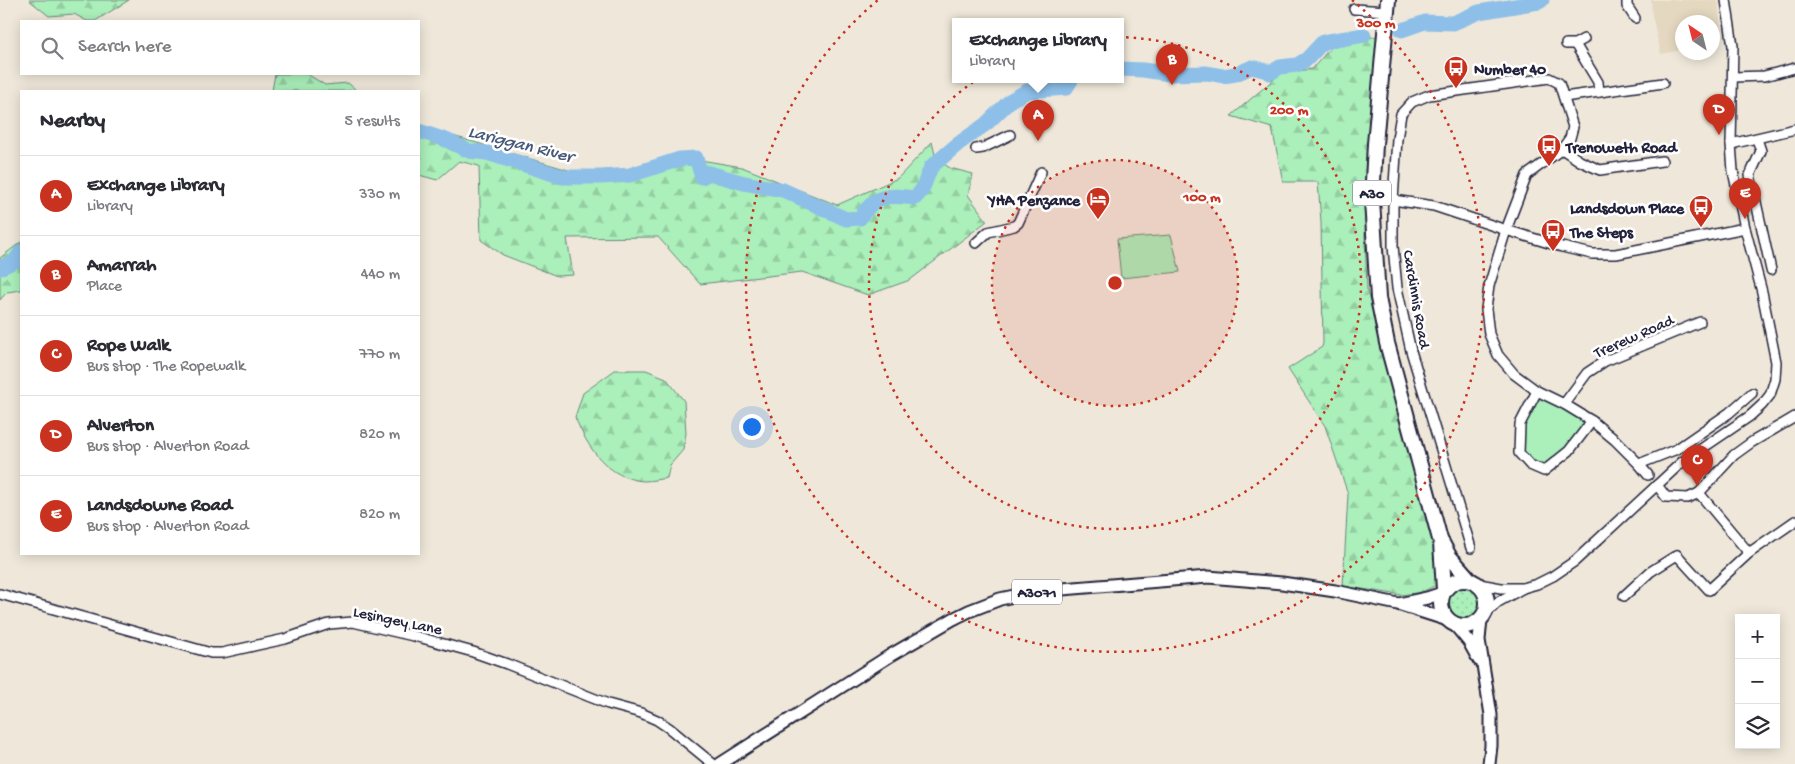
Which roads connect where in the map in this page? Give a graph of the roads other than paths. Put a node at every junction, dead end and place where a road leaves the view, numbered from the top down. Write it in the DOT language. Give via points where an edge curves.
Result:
graph roads {
  1 [pos="1627,0"];
  2 [pos="1726,0"];
  3 [pos="1388,5"];
  4 [pos="1354,9"];
  5 [pos="1635,18"];
  6 [pos="1575,42"];
  7 [pos="1795,68"];
  8 [pos="1733,77"];
  9 [pos="1663,84"];
  10 [pos="1599,92"];
  11 [pos="1564,96"];
  12 [pos="1795,130"];
  13 [pos="1010,135"];
  14 [pos="1757,139"];
  15 [pos="1731,144"];
  16 [pos="976,149"];
  17 [pos="1562,149"];
  18 [pos="1662,161"];
  19 [pos="1041,172"];
  20 [pos="1393,200"];
  21 [pos="1745,228"];
  22 [pos="1506,230"];
  23 [pos="976,243"];
  24 [pos="1771,270"];
  25 [pos="1700,322"];
  26 [pos="1537,392"];
  27 [pos="1752,393"];
  28 [pos="1564,404"];
  29 [pos="1795,417"];
  30 [pos="1592,421"];
  31 [pos="1639,464"];
  32 [pos="1648,475"];
  33 [pos="1657,485"];
  34 [pos="1699,493"];
  35 [pos="1795,521"];
  36 [pos="1441,543"];
  37 [pos="1471,548"];
  38 [pos="1749,553"];
  39 [pos="1474,582"];
  40 [pos="1523,588"];
  41 [pos="1443,591"];
  42 [pos="0,594"];
  43 [pos="1624,596"];
  44 [pos="1398,604"];
  45 [pos="1482,617"];
  46 [pos="1451,622"];
  47 [pos="1482,664"];
  48 [pos="713,764"];
  49 [pos="720,764"];
  50 [pos="1489,764"];
  1 -- 5 [label="street"];
  2 -- 8 [label="street" via="1733,46"];
  3 -- 4 [label="street"];
  3 -- 36 [label="highway, A30" via="1372,200 1378,298"];
  6 -- 10 [label="street" via="1598,82"];
  7 -- 8 [label="street" via="1764,76"];
  8 -- 15 [label="street"];
  9 -- 10 [label="street"];
  10 -- 11 [label="street"];
  11 -- 17 [label="street" via="1573,127"];
  11 -- 20 [label="street, Cardinnis Road" via="1559,83 1549,78 1429,95 1412,102 1401,114"];
  12 -- 14 [label="street"];
  13 -- 16 [label="street"];
  14 -- 15 [label="street"];
  14 -- 24 [label="street" via="1761,151 1750,175"];
  15 -- 21 [label="street"];
  17 -- 18 [label="street" via="1600,170"];
  17 -- 22 [label="street" via="1527,175"];
  19 -- 23 [label="street" via="1018,223 988,232"];
  20 -- 22 [label="street" via="1434,206"];
  20 -- 37 [label="street, Cardinnis Road" via="1397,288 1411,350"];
  21 -- 22 [label="street" via="1616,254 1592,254"];
  21 -- 33 [label="street" via="1776,362 1770,395 1750,416 1682,462"];
  22 -- 26 [label="street" via="1489,286 1486,309 1489,334 1498,355 1514,374"];
  25 -- 28 [label="street, Trerew Road" via="1605,361 1587,373"];
  26 -- 28 [label="street"];
  26 -- 30 [label="street" via="1520,424 1519,453 1530,465 1544,471 1569,451"];
  27 -- 31 [label="street" via="1677,449"];
  28 -- 30 [label="street"];
  29 -- 34 [label="street" via="1734,455"];
  30 -- 31 [label="street"];
  31 -- 32 [label="street"];
  33 -- 34 [label="street" via="1666,497 1688,498"];
  33 -- 40 [label="street" via="1575,561 1553,576"];
  34 -- 38 [label="street"];
  35 -- 38 [label="street"];
  36 -- 39 [label="highway, A30" via="1457,566"];
  36 -- 41 [label="highway, A30"];
  38 -- 43 [label="street" via="1708,590 1677,555 1650,572"];
  39 -- 40 [label="street" via="1501,588"];
  39 -- 41 [label="highway" via="1454,581"];
  39 -- 45 [label="highway" via="1487,597"];
  40 -- 45 [label="street" via="1498,602"];
  41 -- 44 [label="main road, A3071"];
  41 -- 46 [label="highway" via="1441,607"];
  42 -- 48 [label="street, Lesingey Lane" via="211,653 286,639 329,624 353,622 422,638 507,664 657,720"];
  44 -- 46 [label="main road, A3071"];
  44 -- 49 [label="main road, A3071" via="1282,583 1208,577 1038,592 1000,599 969,610 891,655"];
  45 -- 46 [label="highway" via="1468,626"];
  45 -- 47 [label="main road" via="1479,638"];
  46 -- 47 [label="main road" via="1469,642"];
  47 -- 50 [label="main road" via="1491,715"];
}
